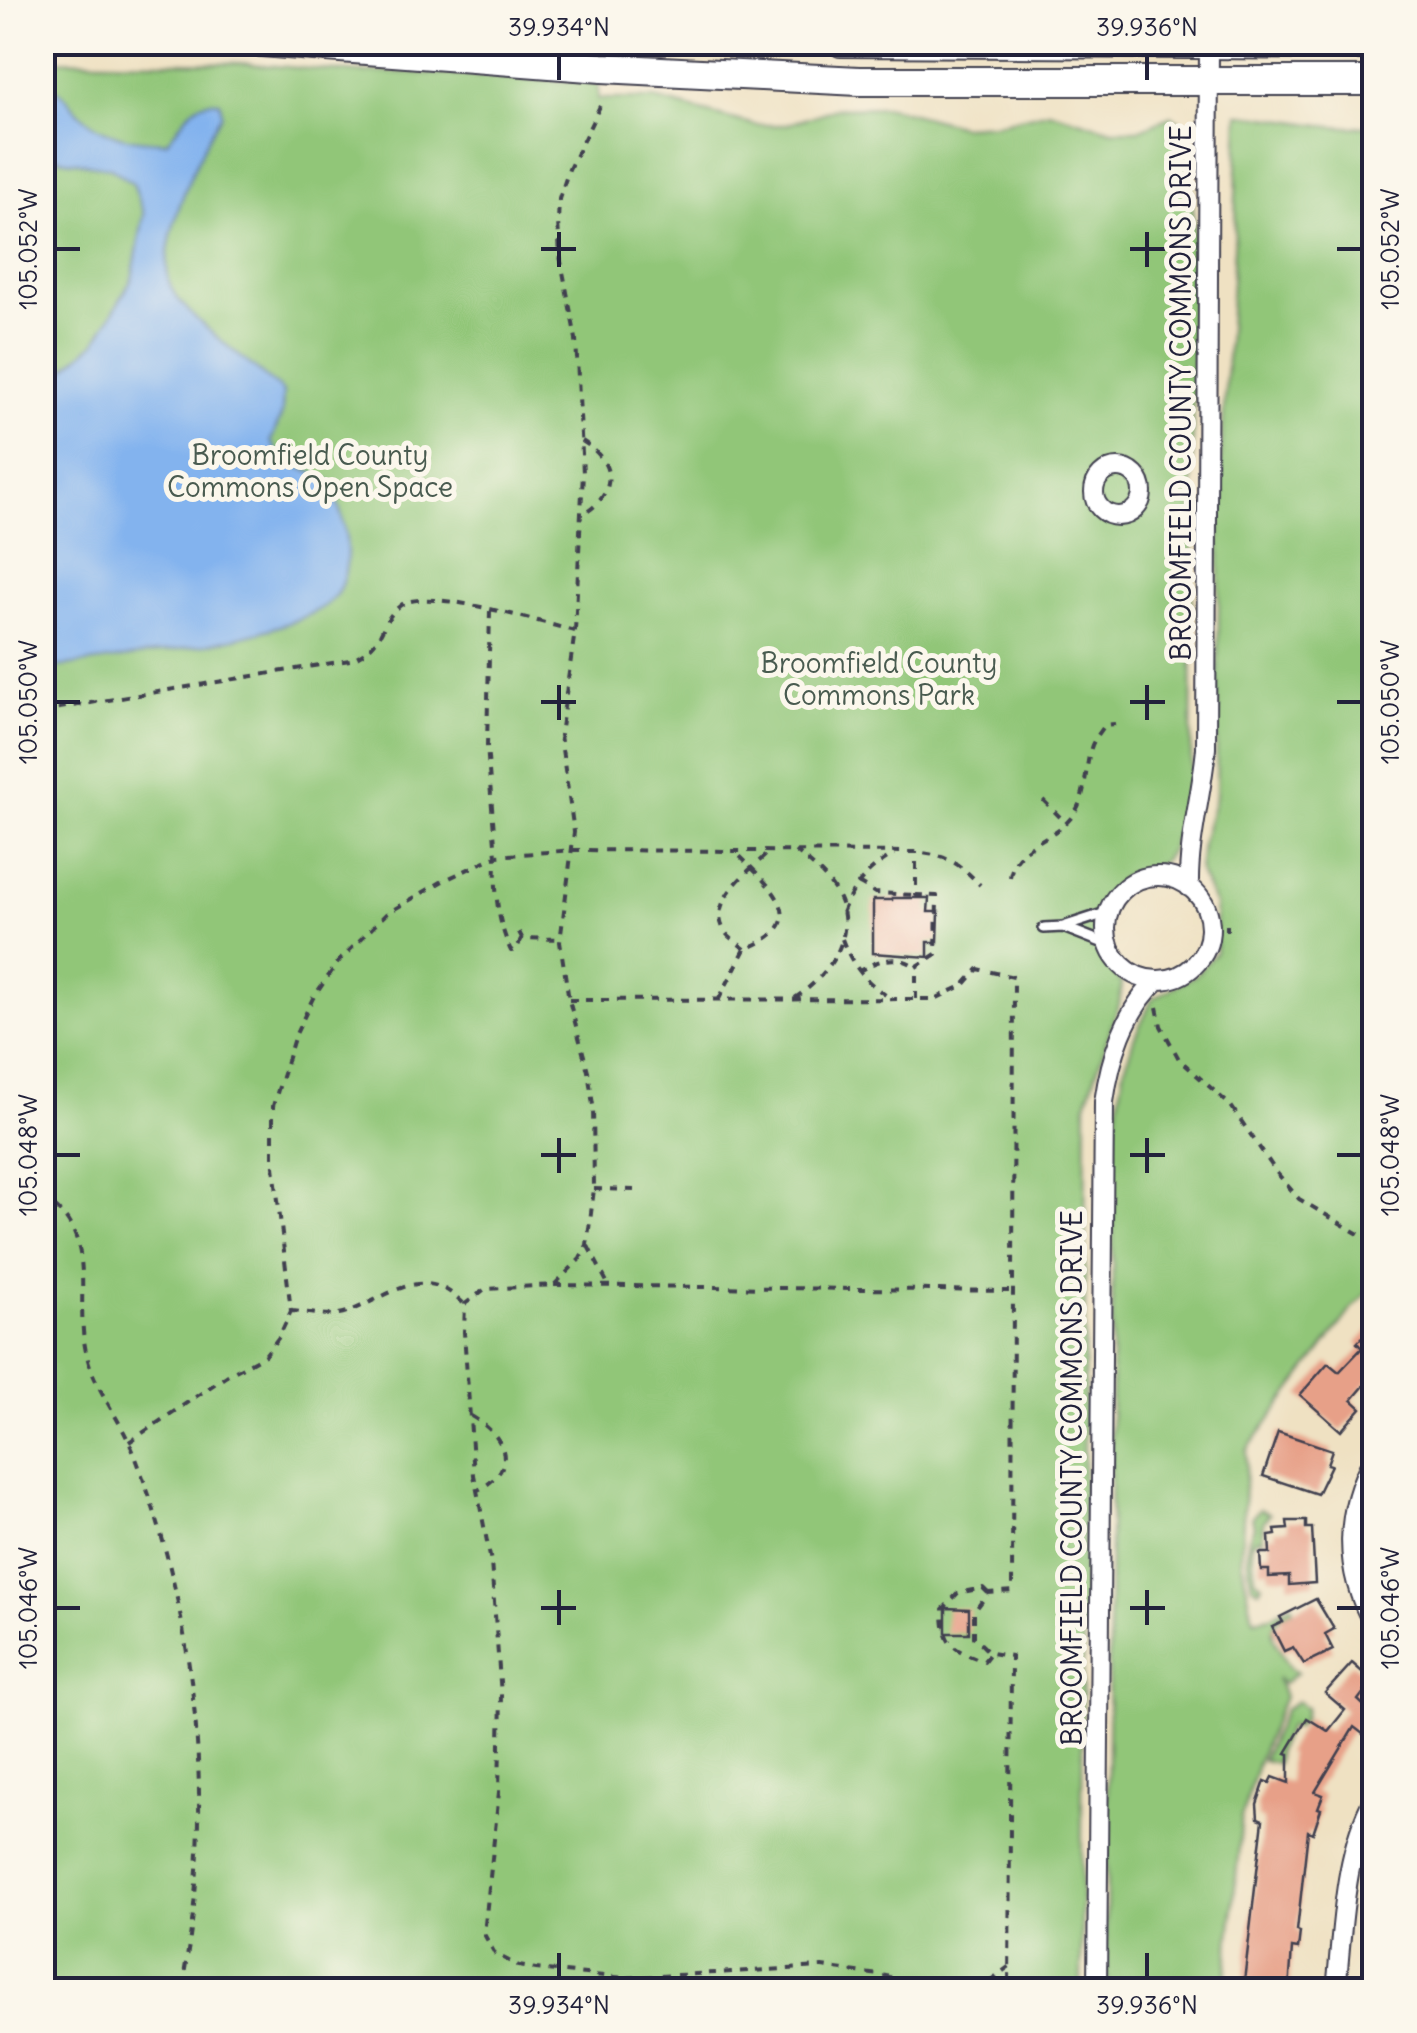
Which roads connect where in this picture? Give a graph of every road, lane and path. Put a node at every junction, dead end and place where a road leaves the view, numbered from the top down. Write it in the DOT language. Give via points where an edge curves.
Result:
graph roads {
  1 [pos="261,42"];
  2 [pos="841,42"];
  3 [pos="1209,44"];
  4 [pos="1374,45"];
  5 [pos="568,54"];
  6 [pos="1210,81"];
  7 [pos="1374,81"];
  8 [pos="600,106"];
  9 [pos="582,441"];
  10 [pos="582,515"];
  11 [pos="490,610"];
  12 [pos="575,631"];
  13 [pos="42,711"];
  14 [pos="1115,724"];
  15 [pos="1043,800"];
  16 [pos="1066,823"];
  17 [pos="1192,823"];
  18 [pos="574,850"];
  19 [pos="735,850"];
  20 [pos="770,850"];
  21 [pos="795,851"];
  22 [pos="898,852"];
  23 [pos="916,852"];
  24 [pos="496,856"];
  25 [pos="752,868"];
  26 [pos="1159,876"];
  27 [pos="1010,877"];
  28 [pos="858,883"];
  29 [pos="980,885"];
  30 [pos="1189,886"];
  31 [pos="916,895"];
  32 [pos="1109,912"];
  33 [pos="842,913"];
  34 [pos="1063,927"];
  35 [pos="1044,928"];
  36 [pos="560,939"];
  37 [pos="842,939"];
  38 [pos="1109,945"];
  39 [pos="745,949"];
  40 [pos="916,967"];
  41 [pos="1128,970"];
  42 [pos="858,972"];
  43 [pos="1158,980"];
  44 [pos="570,1000"];
  45 [pos="718,1000"];
  46 [pos="792,1000"];
  47 [pos="893,1000"];
  48 [pos="916,1000"];
  49 [pos="1157,1007"];
  50 [pos="1122,1035"];
  51 [pos="594,1189"];
  52 [pos="638,1190"];
  53 [pos="42,1196"];
  54 [pos="1374,1243"];
  55 [pos="587,1245"];
  56 [pos="554,1286"];
  57 [pos="609,1286"];
  58 [pos="1011,1292"];
  59 [pos="465,1304"];
  60 [pos="291,1311"];
  61 [pos="472,1416"];
  62 [pos="129,1442"];
  63 [pos="1374,1456"];
  64 [pos="478,1490"];
  65 [pos="988,1592"];
  66 [pos="1374,1625"];
  67 [pos="990,1654"];
  68 [pos="1374,1798"];
  69 [pos="1010,1966"];
  70 [pos="603,1976"];
  71 [pos="181,1990"];
  72 [pos="599,1990"];
  73 [pos="935,1990"];
  74 [pos="977,1990"];
  75 [pos="1009,1990"];
  76 [pos="1097,1990"];
  77 [pos="1336,1990"];
  1 -- 5 [label="main road"];
  2 -- 3 [label="main road"];
  3 -- 4 [label="main road"];
  3 -- 6 [label="street, BROOMFIELD COUNTY COMMONS DRIVE"];
  5 -- 6 [label="main road" via="859,81"];
  6 -- 7 [label="main road"];
  6 -- 17 [label="street, BROOMFIELD COUNTY COMMONS DRIVE" via="1206,748"];
  8 -- 9 [label="path" via="569,170 558,222 576,340"];
  9 -- 10 [label="path"];
  9 -- 10 [label="path" via="597,450 609,475 598,505"];
  10 -- 12 [label="path"];
  11 -- 12 [label="path"];
  11 -- 13 [label="path" via="413,600 401,605 367,653 350,660"];
  11 -- 24 [label="path" via="487,746"];
  12 -- 18 [label="path" via="560,735"];
  14 -- 16 [label="path" via="1105,725 1092,743 1082,802"];
  15 -- 16 [label="path"];
  16 -- 27 [label="path" via="1025,850"];
  17 -- 26 [label="street, BROOMFIELD COUNTY COMMONS DRIVE"];
  17 -- 30 [label="street, BROOMFIELD COUNTY COMMONS DRIVE"];
  18 -- 19 [label="path"];
  18 -- 24 [label="path"];
  18 -- 36 [label="path"];
  19 -- 20 [label="path"];
  19 -- 25 [label="path"];
  20 -- 21 [label="path"];
  20 -- 25 [label="path"];
  21 -- 22 [label="path"];
  21 -- 33 [label="path" via="832,886"];
  22 -- 23 [label="path"];
  22 -- 28 [label="path"];
  23 -- 29 [label="path" via="943,855"];
  23 -- 31 [label="path"];
  24 -- 36 [label="path" via="495,901 512,950 520,935"];
  24 -- 60 [label="path" via="386,914 339,961 294,1038 274,1106 273,1140"];
  25 -- 39 [label="path" via="730,890 720,916"];
  25 -- 39 [label="path" via="780,897 784,913 768,940"];
  26 -- 30 [label="street"];
  26 -- 32 [label="street" via="1123,889"];
  28 -- 31 [label="path" via="875,893"];
  28 -- 33 [label="path"];
  30 -- 43 [label="street" via="1206,907 1208,943 1193,967"];
  31 -- 40 [label="path" via="937,896 936,954"];
  32 -- 34 [label="lane"];
  32 -- 38 [label="street"];
  33 -- 37 [label="path"];
  34 -- 35 [label="lane"];
  34 -- 38 [label="lane"];
  36 -- 44 [label="path"];
  37 -- 42 [label="path"];
  37 -- 46 [label="path" via="830,969"];
  38 -- 41 [label="street"];
  39 -- 45 [label="path"];
  40 -- 42 [label="path" via="906,960 875,960"];
  40 -- 48 [label="path"];
  41 -- 43 [label="street"];
  41 -- 50 [label="street"];
  42 -- 47 [label="path"];
  43 -- 50 [label="street, BROOMFIELD COUNTY COMMONS DRIVE" via="1138,1001"];
  44 -- 45 [label="path"];
  44 -- 51 [label="path" via="593,1106"];
  45 -- 46 [label="path"];
  46 -- 47 [label="path"];
  47 -- 48 [label="path"];
  48 -- 58 [label="path" via="945,997 978,969 1014,977"];
  49 -- 54 [label="path" via="1179,1059 1231,1106 1298,1199"];
  50 -- 76 [label="street, BROOMFIELD COUNTY COMMONS DRIVE" via="1105,1092 1102,1138"];
  51 -- 52 [label="path"];
  51 -- 55 [label="path"];
  53 -- 62 [label="path" via="73,1224 82,1260 87,1358"];
  55 -- 56 [label="path"];
  55 -- 57 [label="path"];
  56 -- 57 [label="path"];
  56 -- 59 [label="path" via="485,1289"];
  57 -- 58 [label="path"];
  58 -- 65 [label="path" via="1012,1591"];
  59 -- 60 [label="path" via="424,1282 344,1313"];
  59 -- 61 [label="path"];
  60 -- 62 [label="path" via="265,1354"];
  61 -- 64 [label="path"];
  61 -- 64 [label="path" via="504,1448 504,1464"];
  62 -- 71 [label="path" via="173,1592 198,1742 198,1863"];
  63 -- 66 [label="street" via="1356,1498 1350,1550"];
  64 -- 70 [label="path" via="492,1562 501,1711 484,1934 495,1954 519,1966"];
  65 -- 67 [label="path" via="974,1612 974,1637"];
  65 -- 67 [label="path" via="958,1594 943,1609 943,1631 954,1650 984,1661"];
  67 -- 69 [label="path" via="1011,1656"];
  68 -- 77 [label="street" via="1350,1870"];
  69 -- 74 [label="path"];
  69 -- 75 [label="path"];
  70 -- 72 [label="path"];
  70 -- 73 [label="path" via="822,1966"];
}
